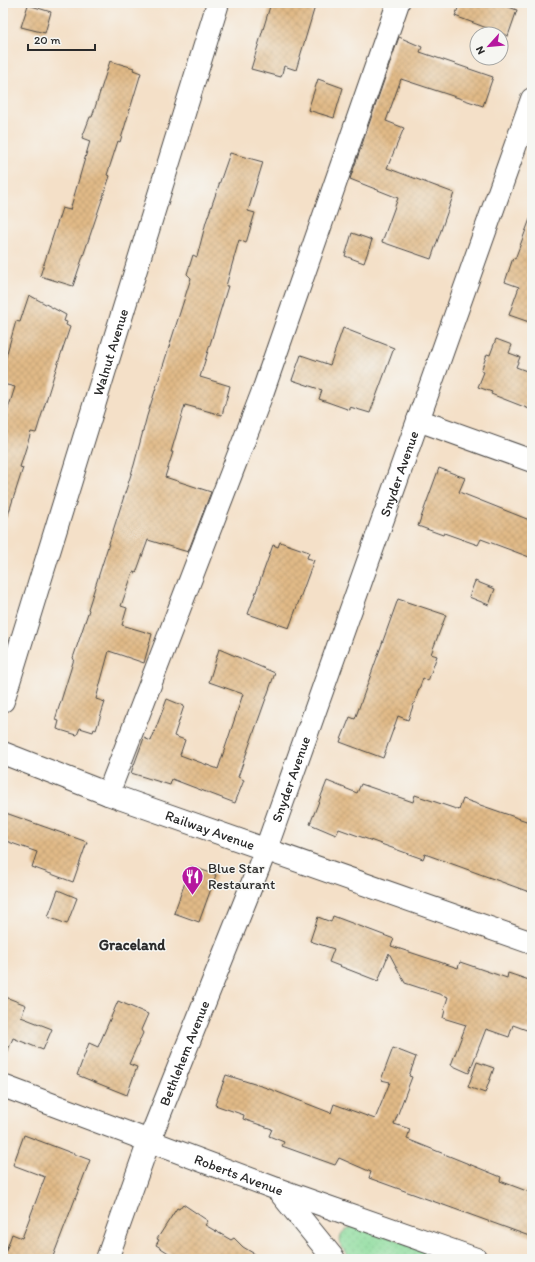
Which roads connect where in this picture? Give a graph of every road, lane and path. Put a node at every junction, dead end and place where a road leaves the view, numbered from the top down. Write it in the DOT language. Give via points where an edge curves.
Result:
graph roads {
  1 [pos="218,3"];
  2 [pos="398,3"];
  3 [pos="532,99"];
  4 [pos="418,420"];
  5 [pos="532,461"];
  6 [pos="3,701"];
  7 [pos="3,753"];
  8 [pos="108,794"];
  9 [pos="266,849"];
  10 [pos="532,943"];
  11 [pos="3,1086"];
  12 [pos="149,1141"];
  13 [pos="277,1189"];
  14 [pos="107,1259"];
  15 [pos="334,1259"];
  16 [pos="476,1259"];
  1 -- 6 [label="street, Walnut Avenue"];
  2 -- 8 [label="street" via="263,391"];
  3 -- 4 [label="street, Snyder Avenue"];
  4 -- 5 [label="street"];
  4 -- 9 [label="street, Snyder Avenue"];
  7 -- 8 [label="street, Railway Avenue"];
  8 -- 9 [label="street, Railway Avenue"];
  9 -- 10 [label="street, Railway Avenue"];
  9 -- 12 [label="street, Bethlehem Avenue"];
  11 -- 12 [label="street, Roberts Avenue"];
  12 -- 13 [label="street, Roberts Avenue"];
  12 -- 14 [label="street, Bethlehem Avenue"];
  13 -- 15 [label="street"];
  13 -- 16 [label="street, Roberts Avenue"];
}
